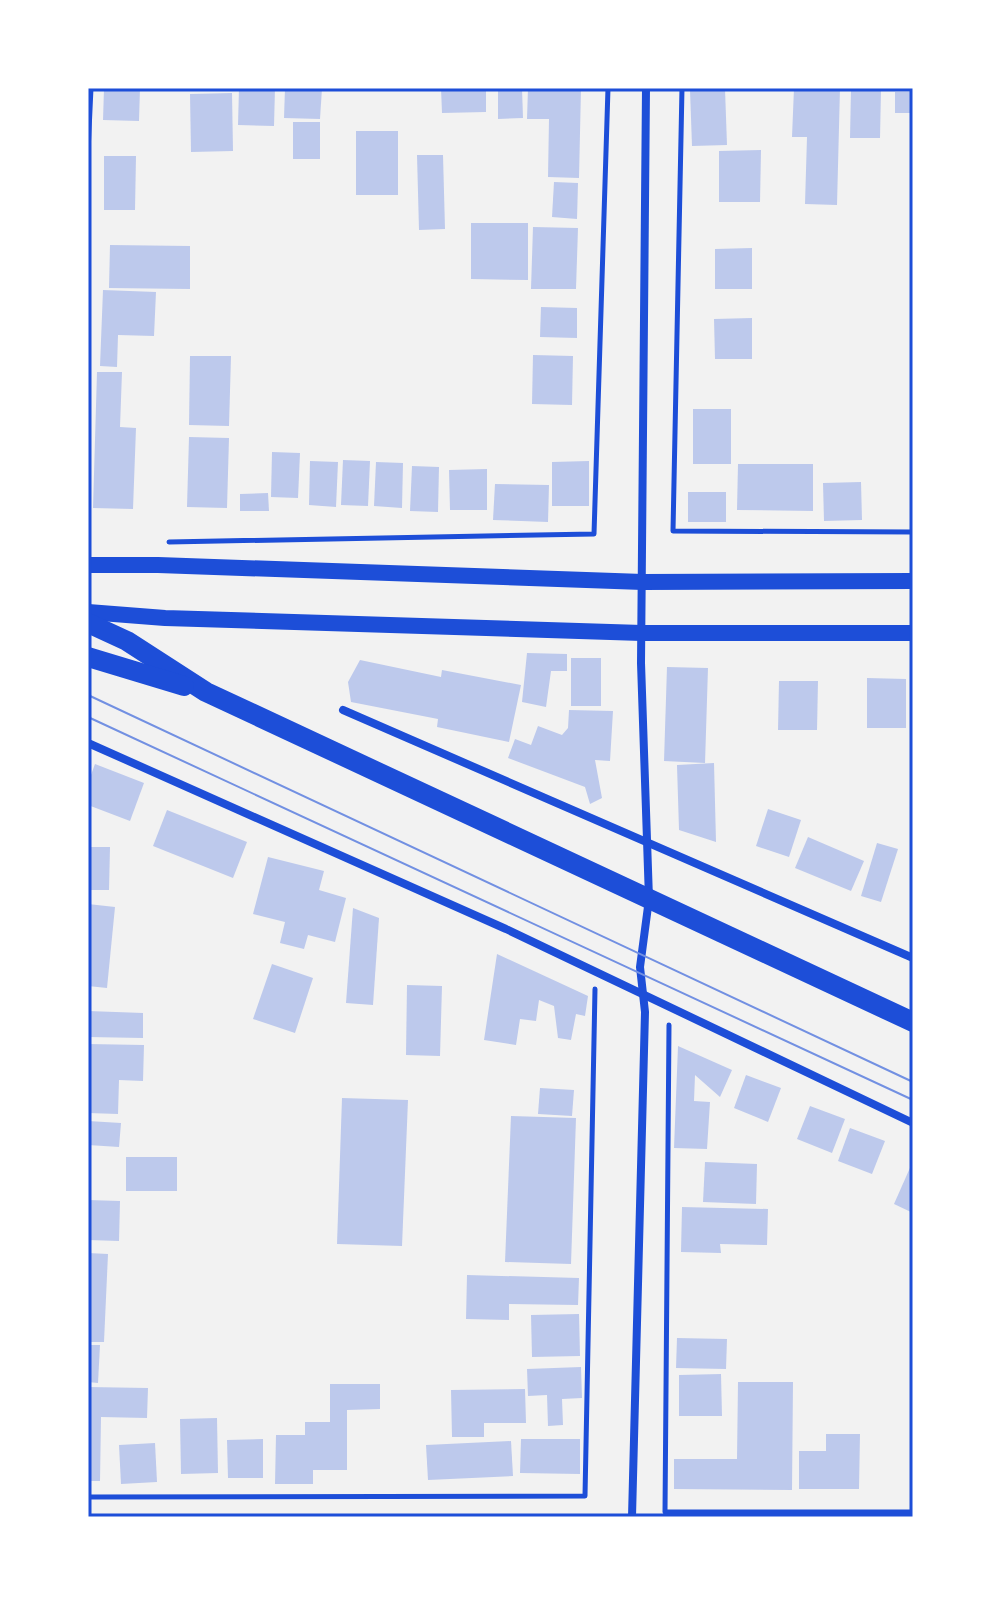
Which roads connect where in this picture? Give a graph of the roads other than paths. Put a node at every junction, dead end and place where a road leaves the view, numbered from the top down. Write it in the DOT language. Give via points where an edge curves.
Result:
graph roads {
  1 [pos="646,88"];
  2 [pos="88,565"];
  3 [pos="913,581"];
  4 [pos="643,582"];
  5 [pos="88,612"];
  6 [pos="88,623"];
  7 [pos="642,633"];
  8 [pos="913,633"];
  9 [pos="88,657"];
  10 [pos="206,692"];
  11 [pos="343,710"];
  12 [pos="88,743"];
  13 [pos="646,842"];
  14 [pos="649,899"];
  15 [pos="913,958"];
  16 [pos="641,995"];
  17 [pos="913,1022"];
  18 [pos="913,1123"];
  19 [pos="632,1517"];
  1 -- 4 [label="street"];
  2 -- 4 [label="main road"];
  3 -- 4 [label="main road"];
  4 -- 7 [label="street"];
  5 -- 7 [label="main road"];
  6 -- 10 [label="main road" via="127,641"];
  7 -- 8 [label="main road"];
  7 -- 13 [label="street"];
  9 -- 10 [label="main road"];
  10 -- 14 [label="main road"];
  11 -- 13 [label="street"];
  12 -- 16 [label="street" via="506,929"];
  13 -- 14 [label="street"];
  13 -- 15 [label="street"];
  14 -- 16 [label="street"];
  14 -- 17 [label="main road"];
  16 -- 18 [label="street"];
  16 -- 19 [label="street" via="645,1012"];
}
